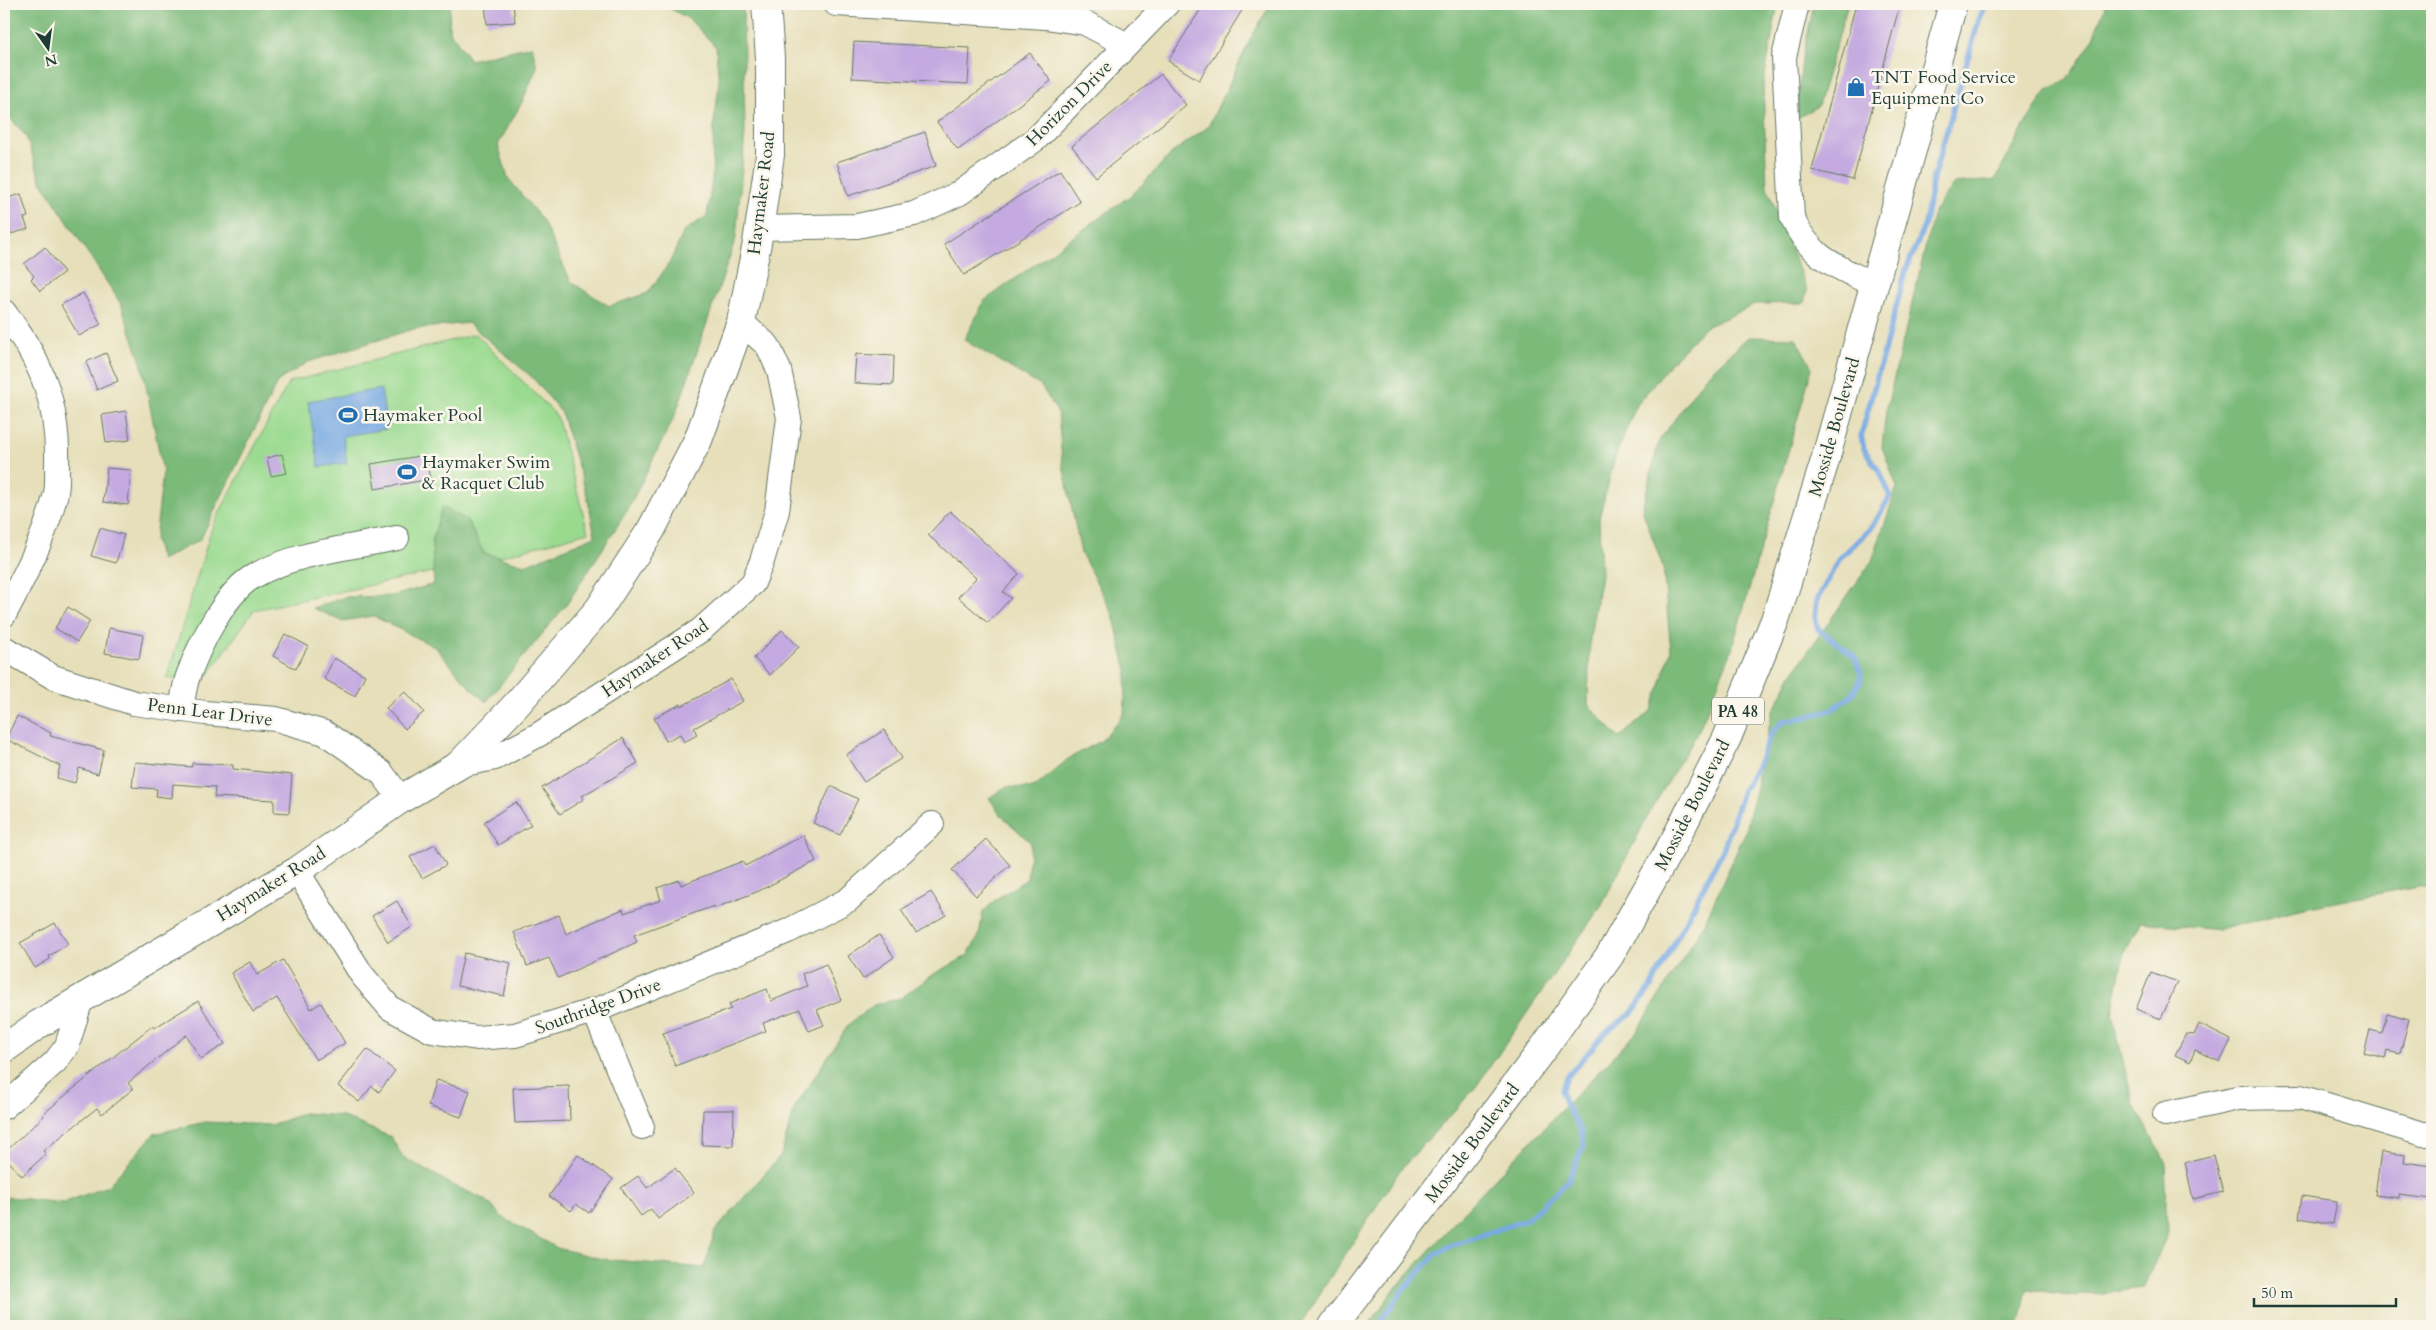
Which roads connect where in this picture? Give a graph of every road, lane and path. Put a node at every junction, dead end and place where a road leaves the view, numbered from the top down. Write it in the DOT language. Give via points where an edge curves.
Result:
graph roads {
  1 [pos="766,4"];
  2 [pos="836,4"];
  3 [pos="1167,4"];
  4 [pos="1797,4"];
  5 [pos="1953,4"];
  6 [pos="1127,45"];
  7 [pos="759,228"];
  8 [pos="1874,285"];
  9 [pos="4,312"];
  10 [pos="740,322"];
  11 [pos="397,538"];
  12 [pos="4,615"];
  13 [pos="4,648"];
  14 [pos="180,710"];
  15 [pos="459,765"];
  16 [pos="401,799"];
  17 [pos="932,824"];
  18 [pos="296,871"];
  19 [pos="81,999"];
  20 [pos="594,1010"];
  21 [pos="4,1049"];
  22 [pos="4,1107"];
  23 [pos="2165,1114"];
  24 [pos="642,1127"];
  25 [pos="2432,1134"];
  26 [pos="1333,1326"];
  1 -- 7 [label="main road, Haymaker Road" via="770,58 770,155"];
  2 -- 6 [label="street" via="1046,17 1085,23"];
  3 -- 6 [label="street, Horizon Drive"];
  4 -- 8 [label="street" via="1784,57 1792,218 1800,235 1821,259"];
  5 -- 8 [label="main road, Mosside Boulevard / PA 48"];
  6 -- 7 [label="street, Horizon Drive" via="1036,139 960,193 914,214 857,226"];
  7 -- 10 [label="main road, Haymaker Road"];
  8 -- 26 [label="main road, Mosside Boulevard / PA 48" via="1824,464 1775,620 1727,738 1677,836 1610,955"];
  9 -- 12 [label="street" via="21,334 49,389 58,442 56,495 38,551"];
  10 -- 15 [label="main road, Haymaker Road" via="698,440 651,530 599,609"];
  10 -- 15 [label="street, Haymaker Road" via="768,346 779,370 789,418 777,511 753,583 701,630 538,735 495,758"];
  11 -- 14 [label="street" via="290,560 253,577 232,596 207,634 188,678"];
  13 -- 14 [label="street, Penn Lear Drive" via="53,677 134,703"];
  14 -- 16 [label="street, Penn Lear Drive" via="276,719 325,733 381,772"];
  15 -- 16 [label="main road, Haymaker Road"];
  16 -- 18 [label="main road, Haymaker Road"];
  17 -- 20 [label="street, Southridge Drive" via="848,900 788,931"];
  18 -- 19 [label="main road, Haymaker Road"];
  18 -- 20 [label="street, Southridge Drive" via="362,975 390,1008 432,1031 477,1038 515,1035"];
  19 -- 21 [label="main road, Haymaker Road"];
  19 -- 22 [label="street" via="67,1046 55,1062"];
  20 -- 24 [label="street"];
  23 -- 25 [label="street" via="2238,1098 2300,1097"];
}
